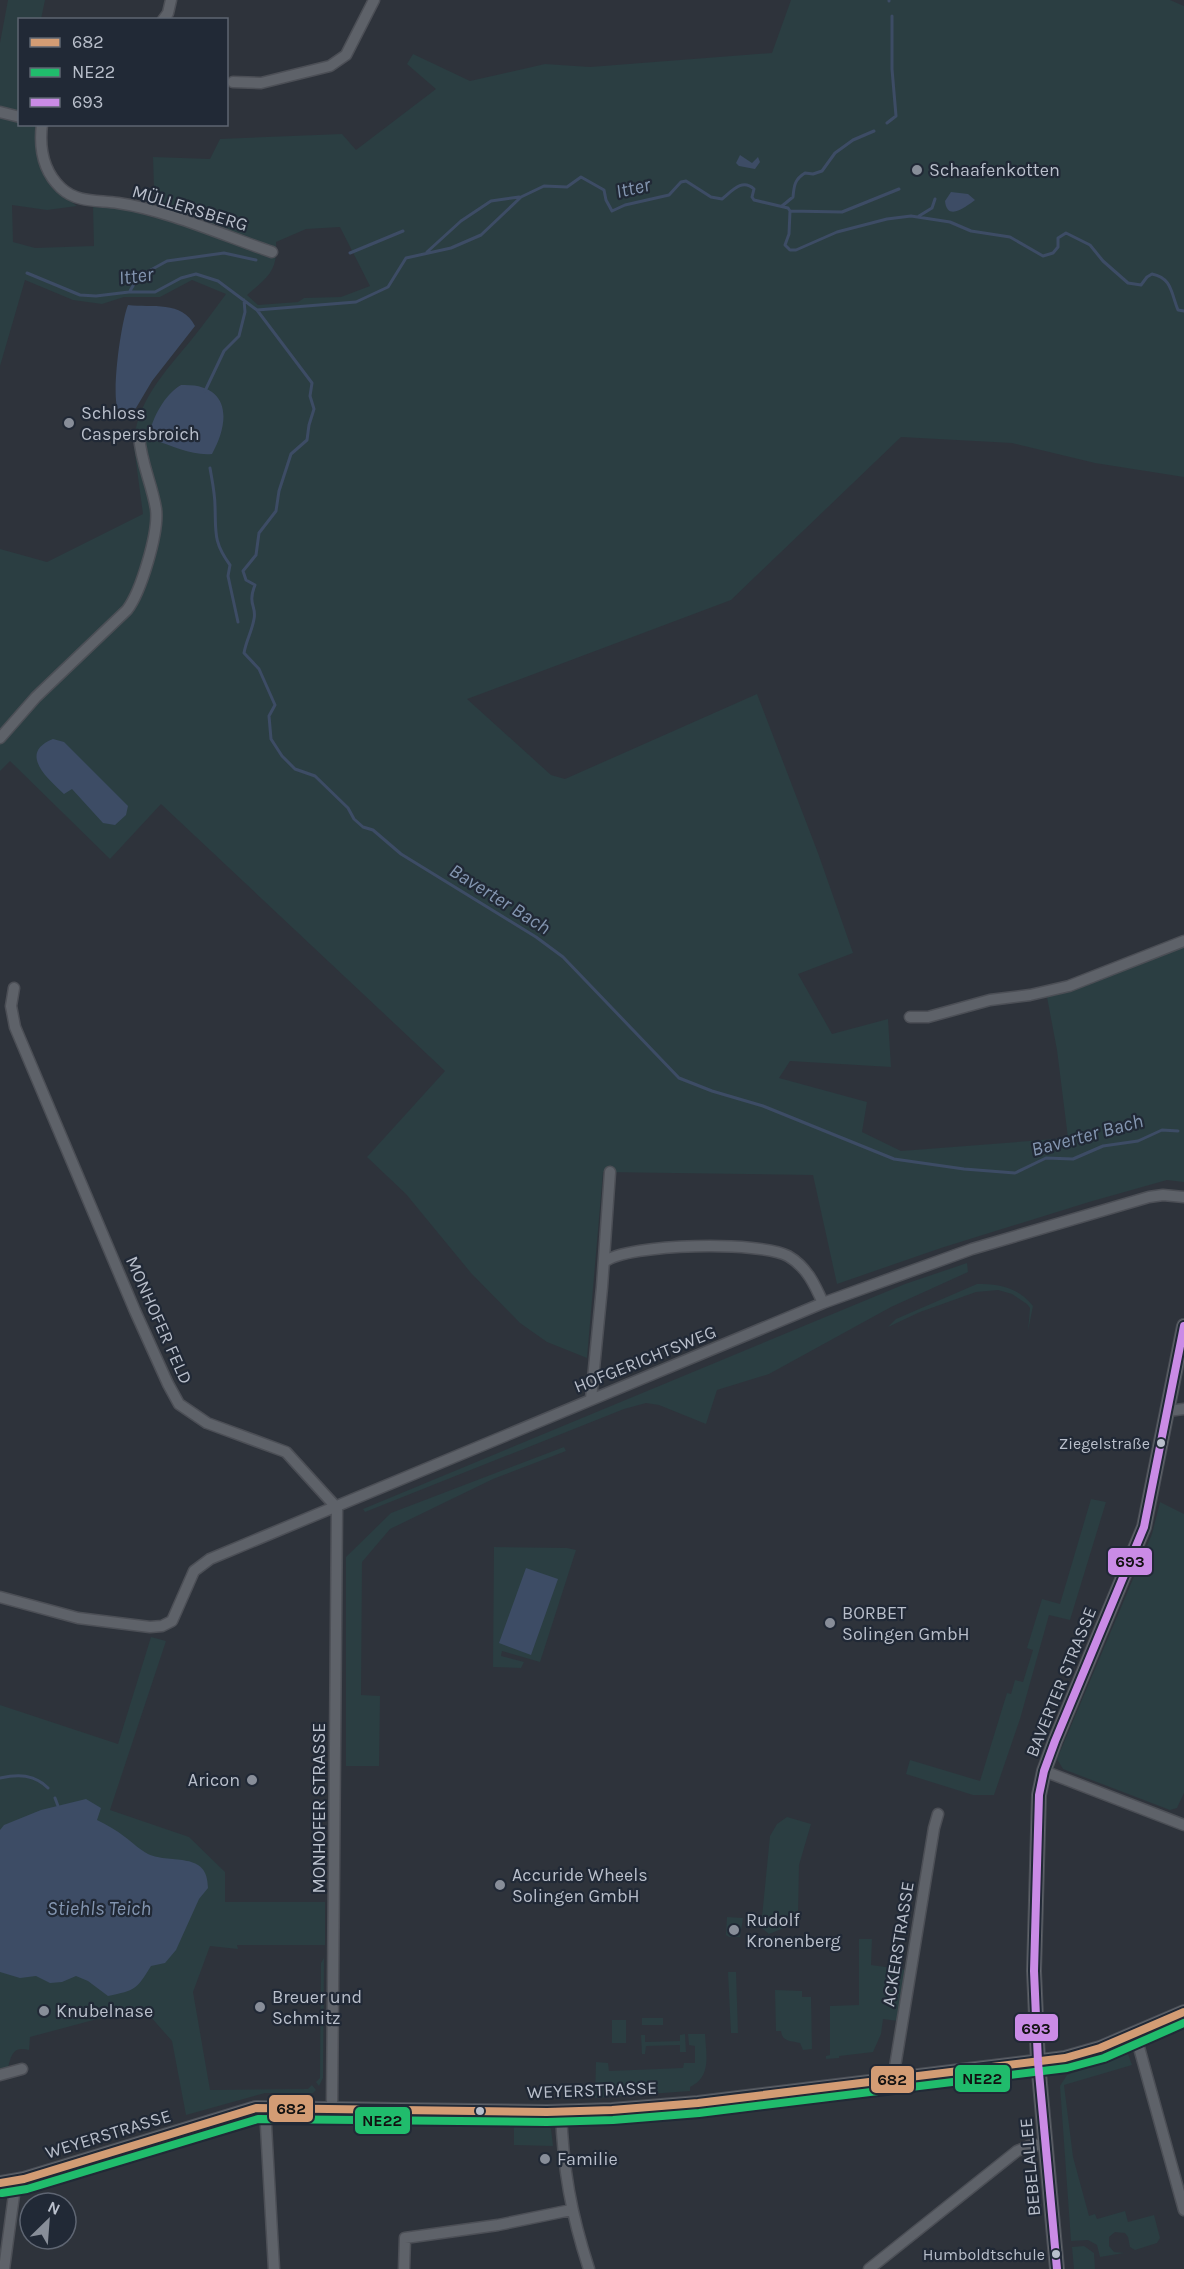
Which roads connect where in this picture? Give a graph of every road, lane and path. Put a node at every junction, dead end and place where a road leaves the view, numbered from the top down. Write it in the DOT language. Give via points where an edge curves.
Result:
graph roads {
  1 [pos="171,0"];
  2 [pos="374,0"];
  3 [pos="164,18"];
  4 [pos="233,82"];
  5 [pos="0,112"];
  6 [pos="18,116"];
  7 [pos="42,126"];
  8 [pos="272,252"];
  9 [pos="139,436"];
  10 [pos="0,738"];
  11 [pos="1184,940"];
  12 [pos="14,988"];
  13 [pos="910,1017"];
  14 [pos="610,1172"];
  15 [pos="1184,1197"];
  16 [pos="604,1262"];
  17 [pos="823,1303"];
  18 [pos="1184,1326"];
  19 [pos="591,1399"];
  20 [pos="1184,1408"];
  21 [pos="1168,1411"];
  22 [pos="337,1508"];
  23 [pos="0,1597"];
  24 [pos="1044,1772"];
  25 [pos="938,1814"];
  26 [pos="1183,1821"];
  27 [pos="1184,2012"];
  28 [pos="1135,2033"];
  29 [pos="1038,2062"];
  30 [pos="22,2069"];
  31 [pos="0,2075"];
  32 [pos="893,2079"];
  33 [pos="265,2108"];
  34 [pos="332,2108"];
  35 [pos="561,2111"];
  36 [pos="1046,2144"];
  37 [pos="16,2180"];
  38 [pos="0,2183"];
  39 [pos="571,2210"];
  40 [pos="1184,2210"];
  41 [pos="4,2269"];
  42 [pos="274,2269"];
  43 [pos="404,2269"];
  44 [pos="589,2269"];
  45 [pos="869,2269"];
  46 [pos="1057,2269"];
  1 -- 3 [label="street"];
  2 -- 4 [label="street" via="346,55 330,66 261,83"];
  5 -- 6 [label="street"];
  7 -- 8 [label="street, MÜLLERSBERG" via="43,159 50,176 76,198 135,206"];
  9 -- 10 [label="street" via="156,512 155,532 136,596 127,610 36,697"];
  11 -- 13 [label="street" via="1084,981 928,1017"];
  12 -- 22 [label="street, MONHOFER FELD" via="11,1006 15,1027 135,1311 179,1404 207,1423 286,1452"];
  14 -- 16 [label="street"];
  15 -- 17 [label="street, HOFGERICHTSWEG" via="1149,1197 972,1249"];
  16 -- 17 [label="street" via="616,1255 682,1247 733,1246 773,1251 789,1256 803,1268"];
  16 -- 19 [label="street"];
  17 -- 19 [label="street, HOFGERICHTSWEG"];
  18 -- 21 [label="main road, BAVERTER STRASSE"];
  19 -- 22 [label="street, HOFGERICHTSWEG"];
  20 -- 21 [label="street"];
  21 -- 24 [label="main road, BAVERTER STRASSE" via="1144,1527"];
  22 -- 23 [label="street, HOFGERICHTSWEG" via="204,1563 187,1582 171,1621 162,1626 78,1618"];
  22 -- 34 [label="street, MONHOFER STRASSE"];
  24 -- 26 [label="street"];
  24 -- 29 [label="main road, BAVERTER STRASSE" via="1035,1877"];
  25 -- 32 [label="street, ACKERSTRASSE"];
  27 -- 28 [label="main road, WEYERSTRASSE"];
  28 -- 29 [label="main road, WEYERSTRASSE" via="1092,2050"];
  28 -- 40 [label="street"];
  29 -- 32 [label="main road, WEYERSTRASSE"];
  29 -- 36 [label="main road, BEBELALLEE"];
  30 -- 31 [label="street"];
  32 -- 35 [label="main road, WEYERSTRASSE" via="698,2103"];
  33 -- 34 [label="main road, WEYERSTRASSE"];
  33 -- 37 [label="main road, WEYERSTRASSE"];
  33 -- 42 [label="street"];
  34 -- 35 [label="main road, WEYERSTRASSE"];
  35 -- 39 [label="street"];
  36 -- 45 [label="street" via="1017,2151"];
  36 -- 46 [label="main road, BEBELALLEE"];
  37 -- 38 [label="main road, WEYERSTRASSE"];
  37 -- 41 [label="street"];
  39 -- 43 [label="street" via="495,2226 405,2238"];
  39 -- 44 [label="street"];
}
